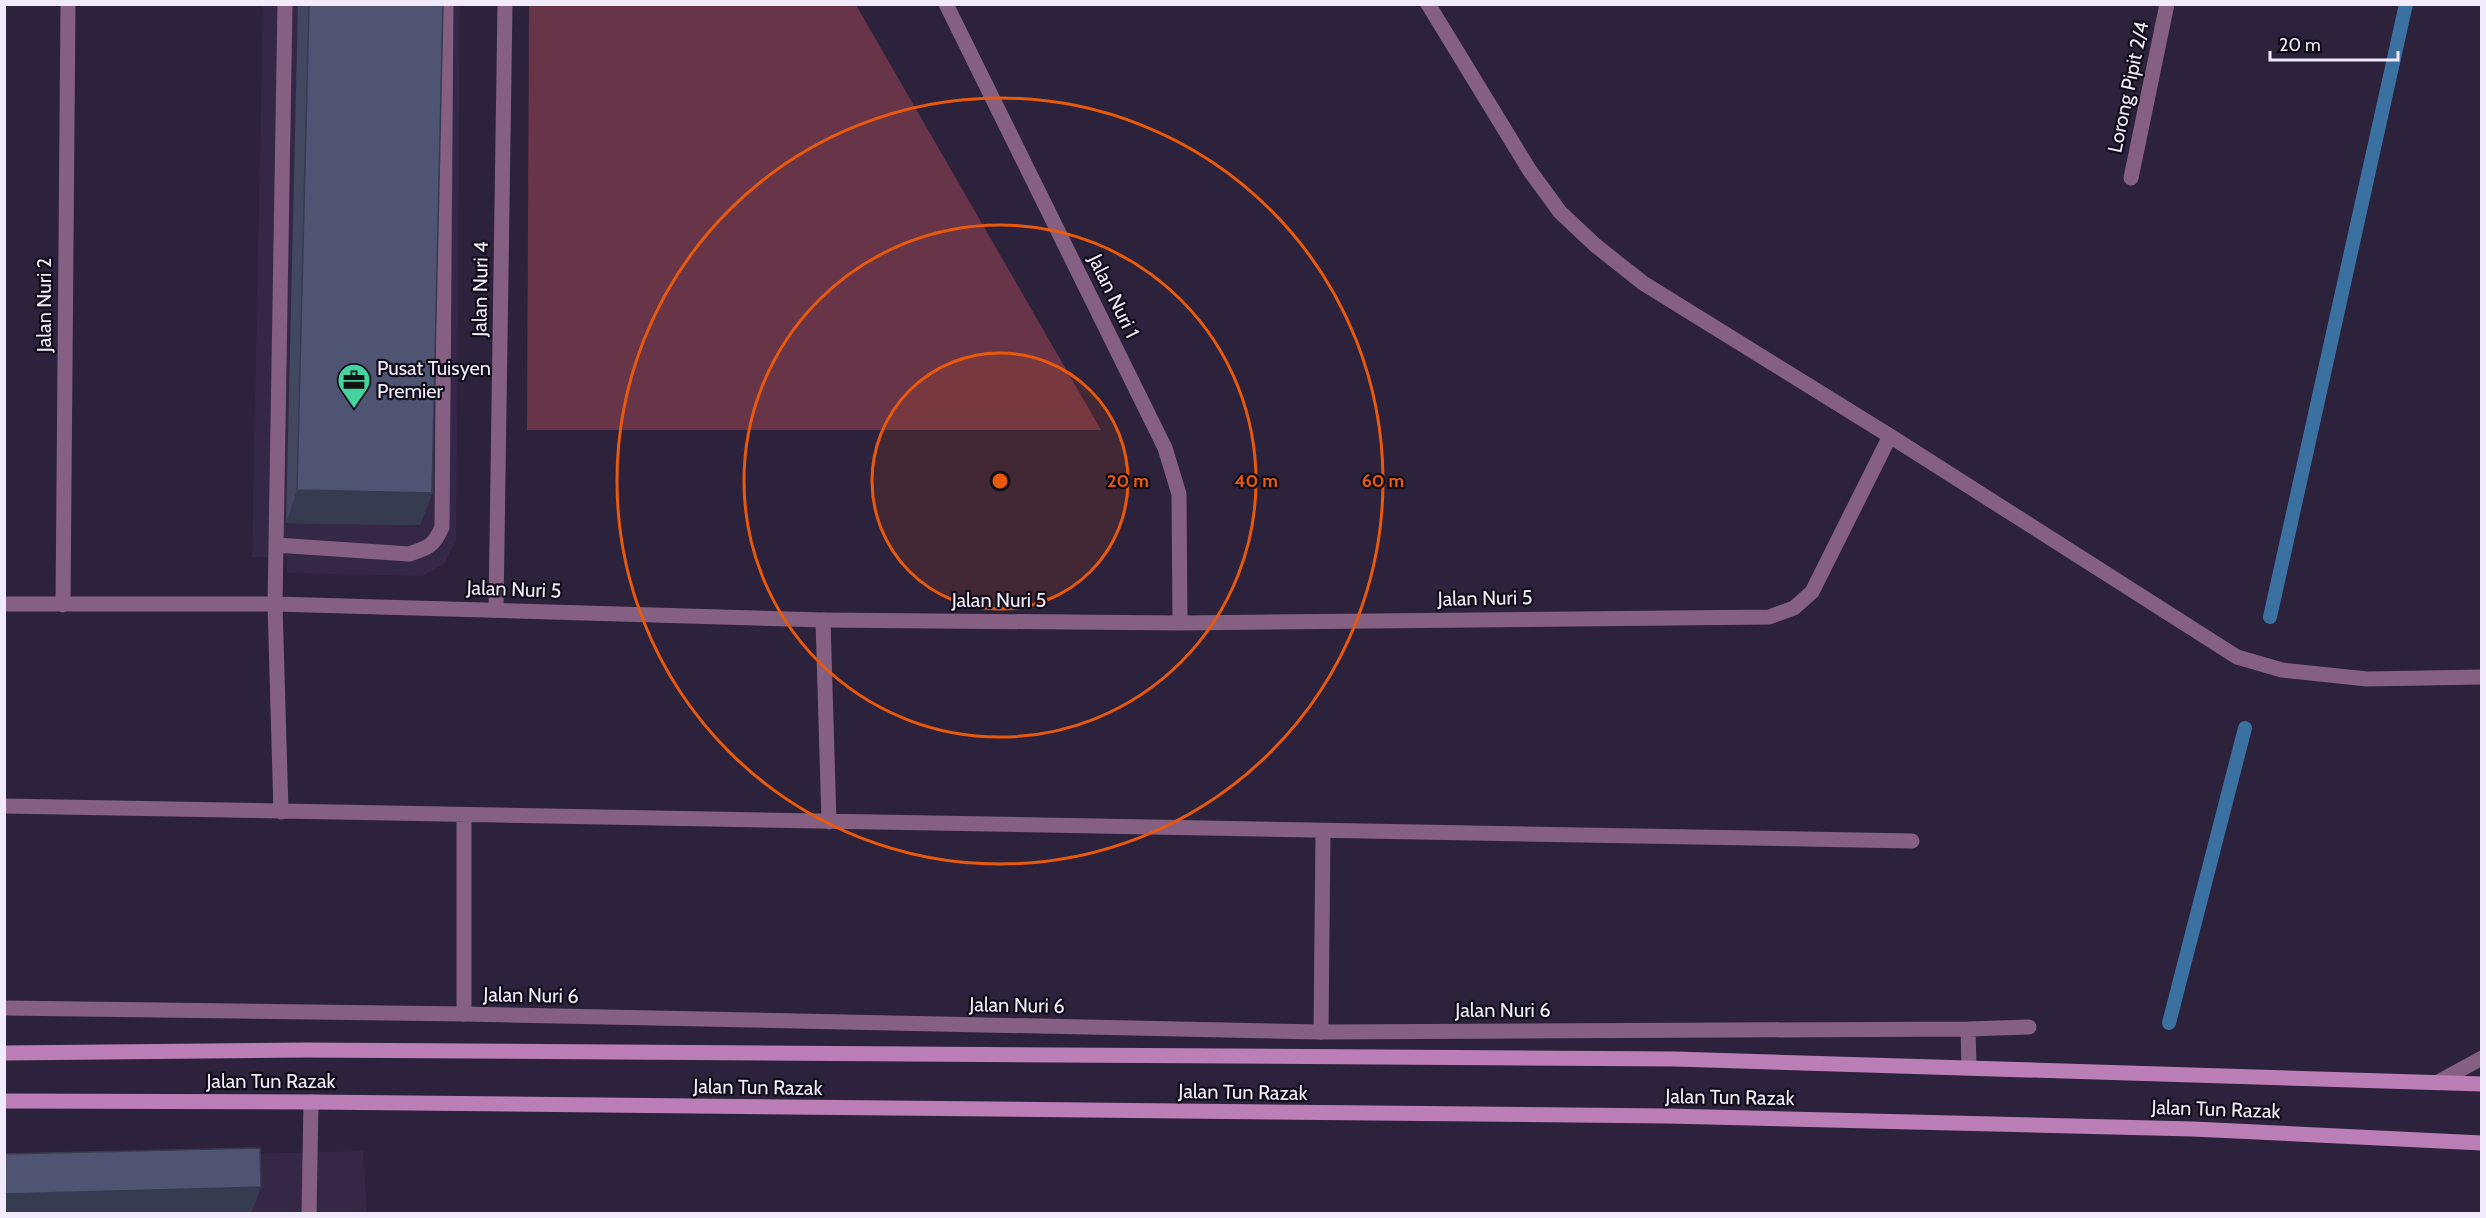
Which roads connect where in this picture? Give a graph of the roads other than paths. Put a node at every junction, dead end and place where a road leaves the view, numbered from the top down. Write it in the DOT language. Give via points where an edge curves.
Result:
graph roads {
  1 [pos="68,4"];
  2 [pos="285,4"];
  3 [pos="446,4"];
  4 [pos="505,4"];
  5 [pos="946,4"];
  6 [pos="1428,4"];
  7 [pos="2167,4"];
  8 [pos="2131,178"];
  9 [pos="1890,436"];
  10 [pos="276,545"];
  11 [pos="4,604"];
  12 [pos="275,604"];
  13 [pos="63,605"];
  14 [pos="496,609"];
  15 [pos="823,620"];
  16 [pos="1180,623"];
  17 [pos="2481,677"];
  18 [pos="4,806"];
  19 [pos="281,812"];
  20 [pos="464,816"];
  21 [pos="830,822"];
  22 [pos="1323,831"];
  23 [pos="1912,841"];
  24 [pos="4,1008"];
  25 [pos="464,1014"];
  26 [pos="2029,1027"];
  27 [pos="1968,1029"];
  28 [pos="1321,1032"];
  29 [pos="4,1053"];
  30 [pos="2481,1059"];
  31 [pos="1969,1068"];
  32 [pos="2438,1082"];
  33 [pos="2481,1084"];
  34 [pos="4,1101"];
  35 [pos="310,1102"];
  36 [pos="2481,1143"];
  37 [pos="309,1214"];
  1 -- 13 [label="street, Jalan Nuri 2"];
  2 -- 10 [label="street"];
  3 -- 10 [label="street" via="442,527 436,542 409,554"];
  4 -- 14 [label="street, Jalan Nuri 4"];
  5 -- 16 [label="street, Jalan Nuri 1" via="1166,448 1179,494"];
  6 -- 9 [label="street" via="1530,171 1560,212 1595,245 1643,283"];
  7 -- 8 [label="street, Lorong Pipit 2/4"];
  9 -- 16 [label="street, Jalan Nuri 5" via="1812,592 1794,608 1769,616"];
  9 -- 17 [label="street" via="2237,657 2282,670 2367,679"];
  10 -- 12 [label="street"];
  11 -- 13 [label="street, Jalan Nuri 5"];
  12 -- 13 [label="street, Jalan Nuri 5"];
  12 -- 14 [label="street, Jalan Nuri 5"];
  12 -- 19 [label="street"];
  14 -- 15 [label="street, Jalan Nuri 5"];
  15 -- 16 [label="street, Jalan Nuri 5"];
  15 -- 21 [label="street"];
  18 -- 19 [label="street"];
  19 -- 20 [label="street"];
  20 -- 21 [label="street"];
  20 -- 25 [label="street"];
  21 -- 22 [label="street"];
  22 -- 23 [label="street"];
  22 -- 28 [label="street"];
  24 -- 25 [label="street, Jalan Nuri 6"];
  25 -- 28 [label="street, Jalan Nuri 6"];
  26 -- 27 [label="street, Jalan Nuri 6"];
  27 -- 28 [label="street, Jalan Nuri 6"];
  27 -- 31 [label="street"];
  29 -- 31 [label="main road, Jalan Tun Razak" via="317,1050 1101,1054 1675,1059"];
  30 -- 32 [label="street"];
  31 -- 32 [label="main road, Jalan Tun Razak"];
  32 -- 33 [label="main road, Jalan Tun Razak"];
  34 -- 35 [label="main road, Jalan Tun Razak"];
  35 -- 36 [label="main road, Jalan Tun Razak" via="1668,1116 2193,1129"];
  35 -- 37 [label="street"];
}
